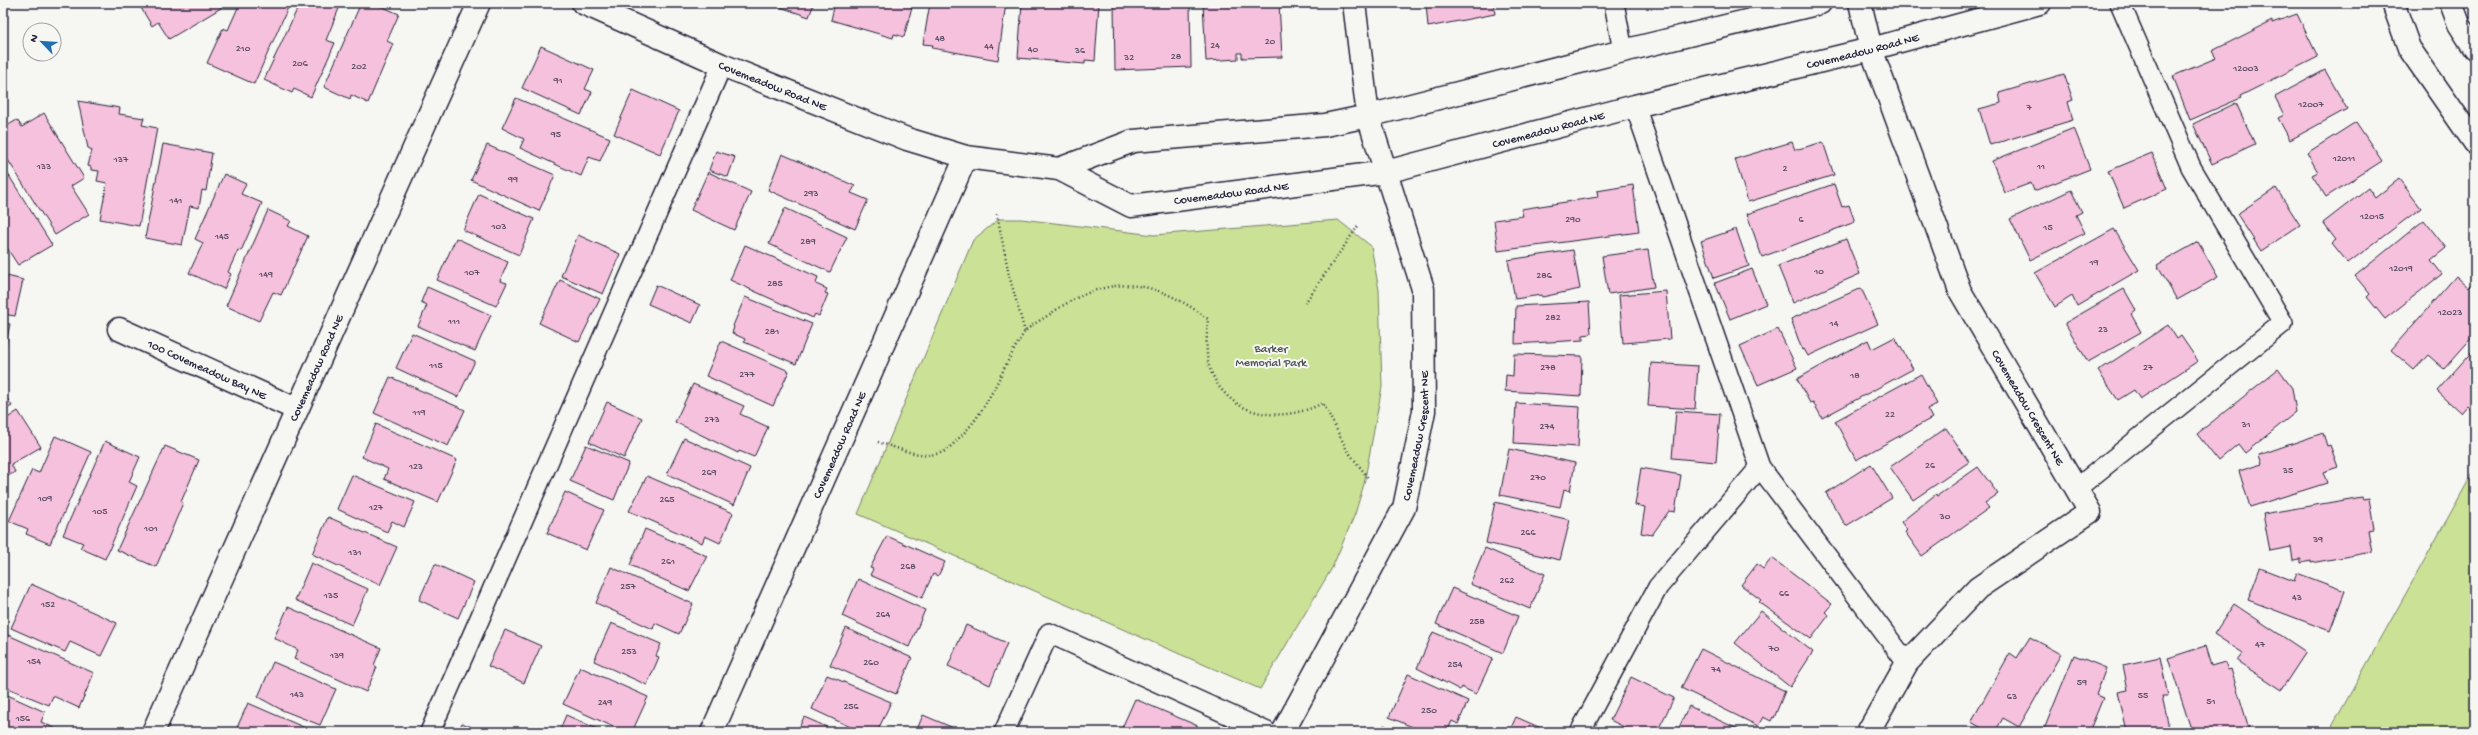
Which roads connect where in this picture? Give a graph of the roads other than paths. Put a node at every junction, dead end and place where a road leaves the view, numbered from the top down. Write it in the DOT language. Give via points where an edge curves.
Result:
graph roads {
  1 [pos="479,3"];
  2 [pos="583,3"];
  3 [pos="1354,3"];
  4 [pos="1614,3"];
  5 [pos="1820,3"];
  6 [pos="1860,3"];
  7 [pos="2040,3"];
  8 [pos="2120,3"];
  9 [pos="2393,3"];
  10 [pos="2451,3"];
  11 [pos="1871,49"];
  12 [pos="2475,49"];
  13 [pos="1623,51"];
  14 [pos="722,65"];
  15 [pos="1635,106"];
  16 [pos="1368,116"];
  17 [pos="2475,143"];
  18 [pos="966,157"];
  19 [pos="1059,169"];
  20 [pos="1386,172"];
  21 [pos="119,329"];
  22 [pos="296,409"];
  23 [pos="1760,467"];
  24 [pos="2077,488"];
  25 [pos="1908,663"];
  26 [pos="153,732"];
  27 [pos="430,732"];
  28 [pos="712,732"];
  29 [pos="1004,732"];
  30 [pos="1267,732"];
  31 [pos="1283,732"];
  32 [pos="1580,732"];
  33 [pos="1868,732"];
  1 -- 22 [label="street, Covemeadow Road NE"];
  2 -- 14 [label="street, Covemeadow Road NE"];
  3 -- 16 [label="street, Covemeadow Crescent NE"];
  4 -- 13 [label="lane"];
  5 -- 13 [label="street, Covemeadow Road NE"];
  6 -- 11 [label="street, Covemeadow Crescent NE"];
  7 -- 11 [label="street, Covemeadow Road NE"];
  8 -- 24 [label="lane" via="2191,167 2283,323"];
  9 -- 17 [label="street" via="2409,48"];
  10 -- 12 [label="street" via="2459,24"];
  11 -- 15 [label="street, Covemeadow Road NE"];
  11 -- 24 [label="street, Covemeadow Crescent NE" via="1960,291"];
  13 -- 16 [label="street, Covemeadow Road NE"];
  14 -- 18 [label="street, Covemeadow Road NE" via="907,138"];
  14 -- 27 [label="lane"];
  15 -- 20 [label="street, Covemeadow Road NE"];
  15 -- 23 [label="lane"];
  16 -- 19 [label="street, Covemeadow Road NE" via="1325,125 1133,141"];
  16 -- 20 [label="street, Covemeadow Crescent NE"];
  18 -- 19 [label="street, Covemeadow Road NE"];
  18 -- 28 [label="street, Covemeadow Road NE"];
  19 -- 20 [label="street, Covemeadow Road NE" via="1131,206"];
  20 -- 31 [label="street, Covemeadow Crescent NE" via="1423,289 1424,411 1404,508"];
  21 -- 22 [label="street, 100 Covemeadow Bay NE"];
  22 -- 26 [label="street, Covemeadow Road NE"];
  23 -- 25 [label="lane"];
  23 -- 32 [label="lane" via="1658,587"];
  24 -- 25 [label="street, Covemeadow Crescent NE" via="2090,512 1978,588"];
  25 -- 33 [label="street, Covemeadow Crescent NE"];
  29 -- 30 [label="lane" via="1049,633"];
}
